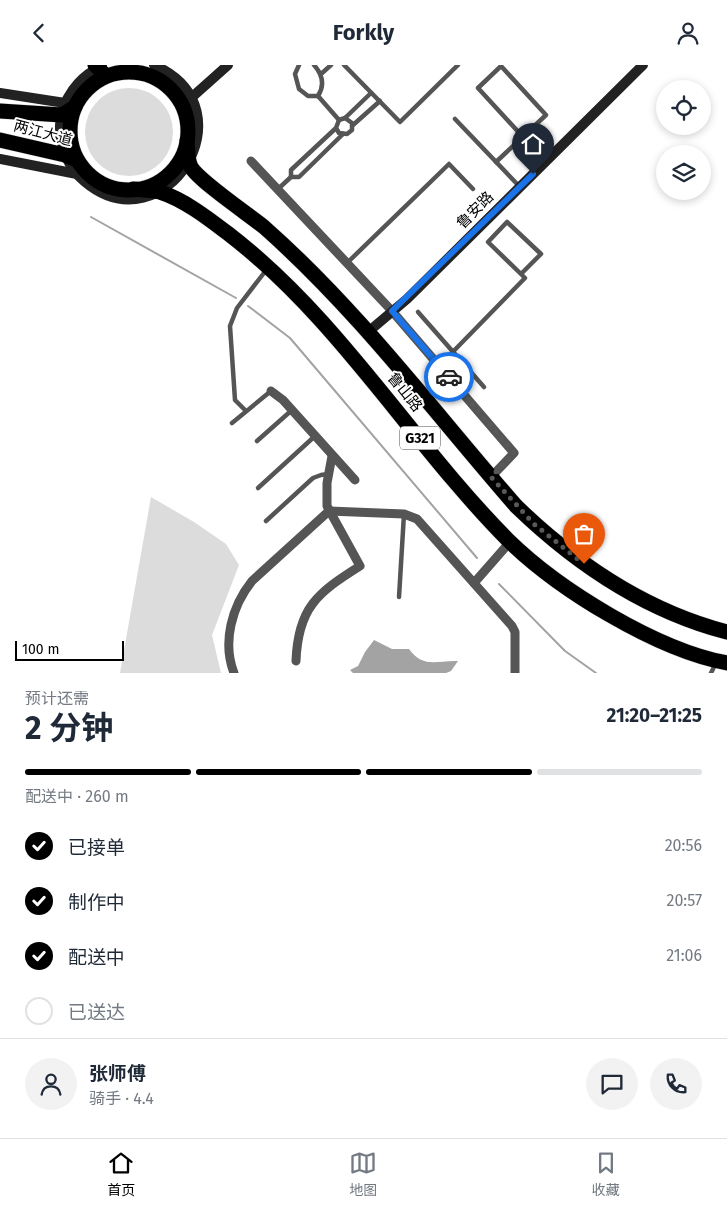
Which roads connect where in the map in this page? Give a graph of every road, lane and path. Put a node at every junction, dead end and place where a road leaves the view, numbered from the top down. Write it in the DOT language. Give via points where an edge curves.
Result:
graph roads {
  1 [pos="154,65"];
  2 [pos="228,65"];
  3 [pos="299,65"];
  4 [pos="314,65"];
  5 [pos="331,65"];
  6 [pos="458,65"];
  7 [pos="643,65"];
  8 [pos="347,66"];
  9 [pos="101,69"];
  10 [pos="321,74"];
  11 [pos="0,93"];
  12 [pos="371,93"];
  13 [pos="318,96"];
  14 [pos="380,101"];
  15 [pos="186,102"];
  16 [pos="67,108"];
  17 [pos="0,111"];
  18 [pos="345,118"];
  19 [pos="339,119"];
  20 [pos="455,119"];
  21 [pos="353,125"];
  22 [pos="336,128"];
  23 [pos="342,134"];
  24 [pos="523,137"];
  25 [pos="0,140"];
  26 [pos="187,141"];
  27 [pos="0,159"];
  28 [pos="251,161"];
  29 [pos="190,162"];
  30 [pos="496,162"];
  31 [pos="73,163"];
  32 [pos="291,177"];
  33 [pos="520,187"];
  34 [pos="133,189"];
  35 [pos="278,189"];
  36 [pos="473,189"];
  37 [pos="157,192"];
  38 [pos="347,263"];
  39 [pos="268,267"];
  40 [pos="521,274"];
  41 [pos="392,311"];
  42 [pos="418,312"];
  43 [pos="368,332"];
  44 [pos="452,352"];
  45 [pos="439,366"];
  46 [pos="484,387"];
  47 [pos="271,391"];
  48 [pos="292,410"];
  49 [pos="246,411"];
  50 [pos="232,423"];
  51 [pos="315,437"];
  52 [pos="257,441"];
  53 [pos="332,456"];
  54 [pos="328,474"];
  55 [pos="491,477"];
  56 [pos="355,480"];
  57 [pos="258,488"];
  58 [pos="329,511"];
  59 [pos="404,514"];
  60 [pos="266,521"];
  61 [pos="510,542"];
  62 [pos="474,583"];
  63 [pos="399,597"];
  64 [pos="727,632"];
  65 [pos="296,661"];
  66 [pos="719,666"];
  67 [pos="234,673"];
  68 [pos="514,673"];
  1 -- 15 [label="street" via="174,77"];
  2 -- 15 [label="street"];
  3 -- 13 [label="lane" via="295,74 299,89 308,96"];
  4 -- 10 [label="lane"];
  5 -- 10 [label="lane"];
  6 -- 14 [label="lane" via="400,122"];
  7 -- 33 [label="street, 鲁安路"];
  8 -- 12 [label="lane"];
  9 -- 15 [label="highway" via="150,76"];
  9 -- 16 [label="highway" via="87,89"];
  10 -- 13 [label="lane" via="322,86"];
  11 -- 16 [label="street"];
  12 -- 14 [label="lane"];
  12 -- 18 [label="lane"];
  13 -- 19 [label="lane"];
  14 -- 21 [label="lane"];
  15 -- 26 [label="highway"];
  15 -- 29 [label="street" via="196,113 198,128"];
  16 -- 17 [label="highway, 两江大道"];
  16 -- 31 [label="highway"];
  18 -- 19 [label="lane"];
  18 -- 21 [label="lane" via="350,119"];
  19 -- 22 [label="lane"];
  20 -- 30 [label="lane"];
  21 -- 23 [label="lane" via="351,132"];
  22 -- 23 [label="lane"];
  22 -- 32 [label="lane" via="291,170"];
  23 -- 32 [label="lane" via="299,177"];
  24 -- 24 [label="lane" via="546,115 501,67 478,88"];
  24 -- 30 [label="lane"];
  25 -- 31 [label="highway, 两江大道"];
  26 -- 29 [label="highway"];
  26 -- 34 [label="highway" via="180,159 168,174 152,185"];
  27 -- 31 [label="street"];
  28 -- 35 [label="street"];
  29 -- 37 [label="street" via="174,182"];
  29 -- 43 [label="highway, 鲁山路 / G321" via="194,171 268,231 328,288"];
  30 -- 33 [label="lane"];
  31 -- 34 [label="highway" via="100,183"];
  31 -- 37 [label="street" via="96,189 116,197 137,197"];
  32 -- 35 [label="lane"];
  33 -- 41 [label="street, 鲁安路"];
  34 -- 37 [label="highway, 鲁山路 / G321"];
  35 -- 38 [label="street"];
  36 -- 38 [label="lane" via="449,164"];
  37 -- 39 [label="highway, 鲁山路 / G321" via="215,224"];
  38 -- 41 [label="street"];
  39 -- 49 [label="lane" via="237,308 230,326 235,400"];
  39 -- 61 [label="highway, 鲁山路 / G321" via="333,333"];
  40 -- 40 [label="lane" via="488,242 507,222 541,254"];
  40 -- 44 [label="lane" via="525,277"];
  41 -- 43 [label="street, 鲁安路"];
  41 -- 45 [label="street"];
  42 -- 44 [label="lane"];
  43 -- 55 [label="highway, 鲁山路 / G321"];
  44 -- 45 [label="lane"];
  44 -- 46 [label="lane"];
  45 -- 55 [label="street" via="514,453"];
  47 -- 48 [label="street"];
  47 -- 49 [label="lane"];
  48 -- 51 [label="street"];
  48 -- 52 [label="lane"];
  49 -- 50 [label="lane"];
  51 -- 53 [label="street"];
  51 -- 57 [label="lane"];
  53 -- 54 [label="street"];
  53 -- 56 [label="street"];
  54 -- 58 [label="street" via="326,501"];
  54 -- 60 [label="lane" via="312,478"];
  55 -- 64 [label="highway, 鲁山路 / G321" via="534,524 596,573 665,611"];
  58 -- 59 [label="street"];
  58 -- 65 [label="street" via="360,566 325,589 307,612 300,628"];
  58 -- 67 [label="street" via="243,593 230,630 229,649"];
  59 -- 62 [label="street" via="417,519"];
  59 -- 63 [label="lane"];
  61 -- 62 [label="street"];
  61 -- 66 [label="highway, 鲁山路 / G321" via="557,581 616,619"];
  62 -- 68 [label="street" via="514,629"];
}
